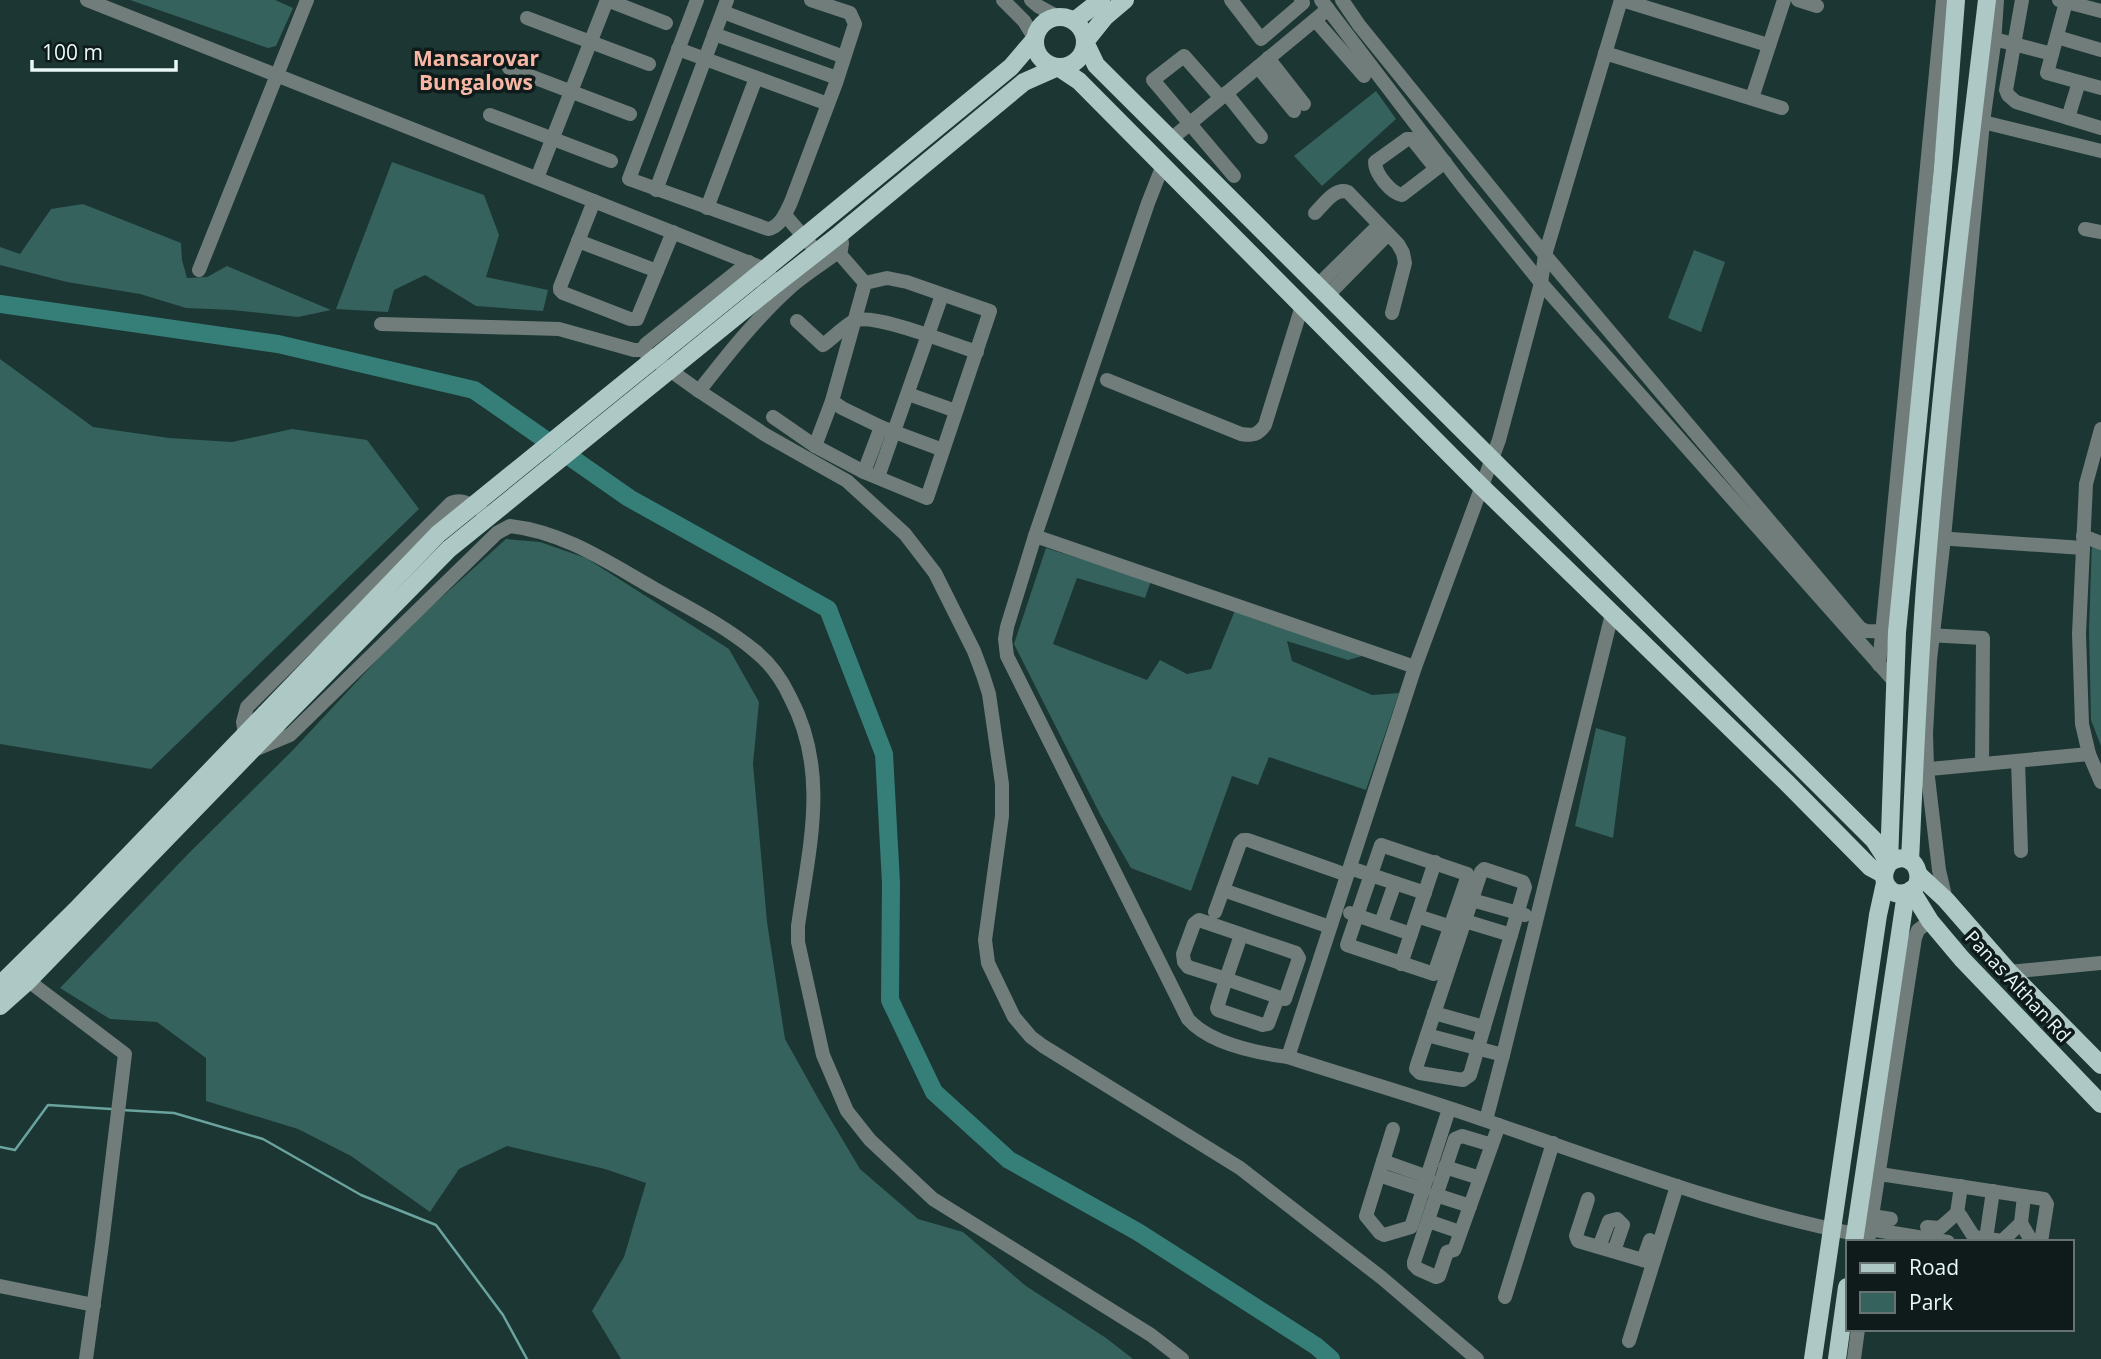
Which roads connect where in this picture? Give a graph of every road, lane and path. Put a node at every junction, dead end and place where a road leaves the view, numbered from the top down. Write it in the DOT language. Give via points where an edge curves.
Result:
graph roads {
  1 [pos="87,0"];
  2 [pos="307,0"];
  3 [pos="697,0"];
  4 [pos="811,0"];
  5 [pos="1003,0"];
  6 [pos="1031,0"];
  7 [pos="1101,0"];
  8 [pos="1125,0"];
  9 [pos="1301,0"];
  10 [pos="1342,0"];
  11 [pos="1622,0"];
  12 [pos="1784,0"];
  13 [pos="1798,0"];
  14 [pos="1943,0"];
  15 [pos="1956,0"];
  16 [pos="1987,0"];
  17 [pos="1997,0"];
  18 [pos="2022,0"];
  19 [pos="2062,1"];
  20 [pos="1236,2"];
  21 [pos="1325,4"];
  22 [pos="725,6"];
  23 [pos="1817,6"];
  24 [pos="2101,10"];
  25 [pos="527,18"];
  26 [pos="1066,19"];
  27 [pos="1315,20"];
  28 [pos="666,23"];
  29 [pos="714,34"];
  30 [pos="2057,37"];
  31 [pos="1035,39"];
  32 [pos="1994,39"];
  33 [pos="590,42"];
  34 [pos="1085,42"];
  35 [pos="2015,44"];
  36 [pos="1769,45"];
  37 [pos="678,49"];
  38 [pos="2101,50"];
  39 [pos="1605,53"];
  40 [pos="2052,54"];
  41 [pos="844,57"];
  42 [pos="705,59"];
  43 [pos="1263,63"];
  44 [pos="649,64"];
  45 [pos="1058,67"];
  46 [pos="509,68"];
  47 [pos="277,75"];
  48 [pos="1364,76"];
  49 [pos="755,78"];
  50 [pos="837,78"];
  51 [pos="2079,82"];
  52 [pos="2101,88"];
  53 [pos="570,92"];
  54 [pos="1223,96"];
  55 [pos="1752,98"];
  56 [pos="828,104"];
  57 [pos="1783,107"];
  58 [pos="1299,108"];
  59 [pos="630,114"];
  60 [pos="490,115"];
  61 [pos="2068,118"];
  62 [pos="1983,122"];
  63 [pos="1190,123"];
  64 [pos="2101,128"];
  65 [pos="1261,137"];
  66 [pos="552,138"];
  67 [pos="1170,140"];
  68 [pos="2101,151"];
  69 [pos="611,161"];
  70 [pos="1163,165"];
  71 [pos="1234,176"];
  72 [pos="537,178"];
  73 [pos="656,190"];
  74 [pos="594,201"];
  75 [pos="1970,201"];
  76 [pos="1932,206"];
  77 [pos="706,208"];
  78 [pos="1315,213"];
  79 [pos="782,219"];
  80 [pos="1384,229"];
  81 [pos="2085,229"];
  82 [pos="673,232"];
  83 [pos="2101,232"];
  84 [pos="840,234"];
  85 [pos="801,239"];
  86 [pos="579,241"];
  87 [pos="838,252"];
  88 [pos="814,254"];
  89 [pos="1545,255"];
  90 [pos="756,269"];
  91 [pos="199,270"];
  92 [pos="657,271"];
  93 [pos="1541,282"];
  94 [pos="865,283"];
  95 [pos="771,287"];
  96 [pos="1322,291"];
  97 [pos="942,295"];
  98 [pos="1302,306"];
  99 [pos="1392,313"];
  100 [pos="856,320"];
  101 [pos="797,321"];
  102 [pos="381,324"];
  103 [pos="928,336"];
  104 [pos="642,350"];
  105 [pos="977,352"];
  106 [pos="1107,380"];
  107 [pos="699,391"];
  108 [pos="908,394"];
  109 [pos="832,401"];
  110 [pos="956,411"];
  111 [pos="773,417"];
  112 [pos="2101,429"];
  113 [pos="888,430"];
  114 [pos="815,446"];
  115 [pos="943,450"];
  116 [pos="2098,450"];
  117 [pos="1492,459"];
  118 [pos="871,474"];
  119 [pos="1481,486"];
  120 [pos="510,526"];
  121 [pos="1035,536"];
  122 [pos="1936,538"];
  123 [pos="2083,542"];
  124 [pos="2101,543"];
  125 [pos="1612,614"];
  126 [pos="1889,632"];
  127 [pos="1927,635"];
  128 [pos="1879,665"];
  129 [pos="1415,667"];
  130 [pos="1894,681"];
  131 [pos="272,718"];
  132 [pos="248,743"];
  133 [pos="2089,754"];
  134 [pos="2018,761"];
  135 [pos="1982,764"];
  136 [pos="1920,769"];
  137 [pos="2101,782"];
  138 [pos="2021,851"];
  139 [pos="1435,862"];
  140 [pos="1348,872"];
  141 [pos="1886,874"];
  142 [pos="1370,875"];
  143 [pos="1912,880"];
  144 [pos="1395,883"];
  145 [pos="1223,890"];
  146 [pos="1425,892"];
  147 [pos="1472,900"];
  148 [pos="1946,900"];
  149 [pos="1336,908"];
  150 [pos="1215,912"];
  151 [pos="1517,913"];
  152 [pos="1357,915"];
  153 [pos="1417,916"];
  154 [pos="1537,919"];
  155 [pos="1465,921"];
  156 [pos="1930,922"];
  157 [pos="1381,923"];
  158 [pos="1330,927"];
  159 [pos="1451,928"];
  160 [pos="1411,933"];
  161 [pos="1241,935"];
  162 [pos="1511,935"];
  163 [pos="2101,963"];
  164 [pos="1401,964"];
  165 [pos="2009,972"];
  166 [pos="22,976"];
  167 [pos="1226,979"];
  168 [pos="0,985"];
  169 [pos="1281,998"];
  170 [pos="1304,1005"];
  171 [pos="0,1006"];
  172 [pos="1434,1013"];
  173 [pos="1483,1027"];
  174 [pos="1427,1035"];
  175 [pos="1477,1049"];
  176 [pos="1503,1055"];
  177 [pos="1288,1057"];
  178 [pos="2101,1065"];
  179 [pos="2101,1104"];
  180 [pos="1450,1109"];
  181 [pos="1492,1122"];
  182 [pos="1393,1129"];
  183 [pos="1553,1143"];
  184 [pos="1492,1145"];
  185 [pos="1445,1167"];
  186 [pos="1381,1168"];
  187 [pos="1872,1173"];
  188 [pos="1479,1178"];
  189 [pos="1677,1186"];
  190 [pos="1961,1186"];
  191 [pos="1429,1187"];
  192 [pos="1993,1191"];
  193 [pos="2024,1196"];
  194 [pos="1588,1199"];
  195 [pos="1470,1206"];
  196 [pos="1957,1213"];
  197 [pos="1892,1219"];
  198 [pos="1428,1221"];
  199 [pos="2021,1223"];
  200 [pos="1927,1227"];
  201 [pos="1831,1229"];
  202 [pos="1461,1232"];
  203 [pos="1862,1232"];
  204 [pos="1986,1239"];
  205 [pos="1650,1240"];
  206 [pos="1931,1240"];
  207 [pos="2031,1240"];
  208 [pos="2041,1240"];
  209 [pos="1599,1247"];
  210 [pos="1614,1251"];
  211 [pos="1648,1262"];
  212 [pos="0,1286"];
  213 [pos="1506,1297"];
  214 [pos="94,1305"];
  215 [pos="1629,1340"];
  216 [pos="1852,1342"];
  217 [pos="86,1359"];
  218 [pos="1182,1359"];
  219 [pos="1478,1359"];
  220 [pos="1812,1359"];
  221 [pos="1837,1359"];
  1 -- 47 [label="street"];
  2 -- 47 [label="street"];
  3 -- 37 [label="street"];
  4 -- 41 [label="street" via="850,13 855,24"];
  5 -- 31 [label="street"];
  6 -- 26 [label="street"];
  7 -- 26 [label="main road"];
  8 -- 34 [label="main road"];
  9 -- 20 [label="street" via="1261,39"];
  10 -- 89 [label="street"];
  11 -- 36 [label="street"];
  11 -- 39 [label="street"];
  12 -- 36 [label="street"];
  13 -- 23 [label="street"];
  14 -- 76 [label="street"];
  15 -- 76 [label="main road"];
  16 -- 75 [label="main road"];
  17 -- 32 [label="street"];
  18 -- 35 [label="street"];
  19 -- 24 [label="street"];
  19 -- 30 [label="street"];
  21 -- 27 [label="street"];
  21 -- 93 [label="street" via="1440,166"];
  22 -- 29 [label="street"];
  22 -- 41 [label="street"];
  25 -- 33 [label="street"];
  26 -- 31 [label="main road" via="1043,24"];
  26 -- 34 [label="main road" via="1084,34"];
  27 -- 43 [label="street"];
  27 -- 48 [label="street"];
  28 -- 33 [label="street" via="607,0"];
  29 -- 42 [label="street"];
  29 -- 50 [label="street"];
  30 -- 38 [label="street"];
  30 -- 40 [label="street"];
  31 -- 45 [label="main road" via="1039,54"];
  31 -- 85 [label="main road" via="1011,67"];
  32 -- 35 [label="street"];
  32 -- 62 [label="street"];
  33 -- 44 [label="street"];
  33 -- 53 [label="street"];
  34 -- 45 [label="main road" via="1079,58"];
  34 -- 67 [label="main road" via="1096,65"];
  35 -- 40 [label="street"];
  35 -- 61 [label="street" via="2008,95 2016,102"];
  36 -- 55 [label="street"];
  37 -- 42 [label="street"];
  37 -- 73 [label="street" via="629,179"];
  39 -- 55 [label="street"];
  39 -- 89 [label="street"];
  40 -- 51 [label="street" via="2047,73"];
  41 -- 50 [label="street"];
  42 -- 49 [label="street"];
  42 -- 73 [label="street"];
  43 -- 54 [label="street"];
  43 -- 58 [label="street"];
  45 -- 70 [label="main road" via="1079,81"];
  45 -- 84 [label="main road" via="1024,82"];
  46 -- 53 [label="street"];
  47 -- 72 [label="street"];
  47 -- 91 [label="street"];
  49 -- 56 [label="street"];
  49 -- 77 [label="street"];
  50 -- 56 [label="street"];
  51 -- 52 [label="street"];
  51 -- 61 [label="street"];
  53 -- 59 [label="street"];
  53 -- 66 [label="street"];
  54 -- 63 [label="street"];
  54 -- 63 [label="street" via="1184,56 1153,80"];
  54 -- 65 [label="street"];
  55 -- 57 [label="street"];
  56 -- 79 [label="street"];
  60 -- 66 [label="street"];
  61 -- 64 [label="street"];
  62 -- 68 [label="street"];
  62 -- 75 [label="street"];
  63 -- 67 [label="street"];
  63 -- 71 [label="street"];
  66 -- 69 [label="street"];
  66 -- 72 [label="street"];
  67 -- 96 [label="main road"];
  70 -- 98 [label="main road"];
  70 -- 121 [label="street"];
  72 -- 74 [label="street"];
  73 -- 77 [label="street"];
  74 -- 82 [label="street"];
  74 -- 86 [label="street"];
  75 -- 122 [label="main road"];
  76 -- 126 [label="main road"];
  77 -- 79 [label="street" via="768,229"];
  78 -- 80 [label="street" via="1343,190"];
  79 -- 85 [label="street"];
  80 -- 96 [label="street"];
  80 -- 99 [label="street" via="1404,253 1405,263"];
  81 -- 83 [label="street"];
  82 -- 90 [label="street"];
  82 -- 92 [label="street"];
  84 -- 87 [label="street"];
  84 -- 88 [label="main road"];
  85 -- 88 [label="street"];
  85 -- 90 [label="main road"];
  86 -- 92 [label="street"];
  86 -- 92 [label="street" via="560,287 564,293 635,319"];
  87 -- 94 [label="street"];
  87 -- 107 [label="street" via="758,319"];
  88 -- 95 [label="main road"];
  89 -- 93 [label="street"];
  89 -- 126 [label="street" via="1860,628"];
  90 -- 95 [label="street"];
  90 -- 104 [label="street"];
  90 -- 131 [label="main road, bridge" via="438,534"];
  93 -- 117 [label="street"];
  93 -- 128 [label="street"];
  94 -- 97 [label="street" via="887,278"];
  94 -- 100 [label="street"];
  95 -- 131 [label="main road, bridge" via="449,549"];
  96 -- 117 [label="main road"];
  97 -- 103 [label="street"];
  97 -- 105 [label="street" via="990,311"];
  98 -- 106 [label="street" via="1265,425 1252,436"];
  98 -- 119 [label="main road"];
  100 -- 101 [label="street" via="823,345"];
  100 -- 103 [label="street" via="874,320"];
  100 -- 109 [label="street"];
  102 -- 104 [label="street" via="547,328"];
  103 -- 105 [label="street"];
  103 -- 108 [label="street"];
  104 -- 107 [label="street"];
  105 -- 110 [label="street"];
  107 -- 219 [label="street" via="847,481 905,534 935,573 974,651 989,694 1003,804 986,950 1006,1004 1022,1028 1043,1046 1240,1168"];
  108 -- 110 [label="street"];
  108 -- 113 [label="street"];
  109 -- 113 [label="street"];
  109 -- 114 [label="street"];
  110 -- 115 [label="street"];
  111 -- 114 [label="street"];
  112 -- 116 [label="street"];
  113 -- 115 [label="street"];
  113 -- 118 [label="street"];
  114 -- 118 [label="street"];
  115 -- 118 [label="street" via="927,498"];
  116 -- 123 [label="street" via="2086,484"];
  117 -- 119 [label="street"];
  117 -- 141 [label="main road" via="1874,841"];
  119 -- 125 [label="main road"];
  119 -- 129 [label="street"];
  120 -- 132 [label="street" via="497,533 290,735"];
  120 -- 132 [label="street" via="464,501 451,503 247,707 243,722"];
  120 -- 218 [label="street" via="574,543 671,598 748,645 782,682 802,718 814,783 798,926 800,958 823,1055 848,1111 870,1140 933,1199"];
  121 -- 129 [label="street"];
  121 -- 177 [label="street" via="1007,627 1007,656 1188,1019 1205,1034 1252,1051"];
  122 -- 123 [label="street"];
  122 -- 127 [label="main road"];
  123 -- 124 [label="street"];
  123 -- 133 [label="street" via="2079,634 2082,724"];
  125 -- 141 [label="main road" via="1870,867"];
  125 -- 154 [label="street"];
  126 -- 128 [label="street"];
  126 -- 130 [label="main road"];
  127 -- 135 [label="street" via="1983,638"];
  127 -- 136 [label="main road"];
  128 -- 130 [label="street"];
  129 -- 140 [label="street"];
  130 -- 141 [label="main road" via="1883,783"];
  131 -- 132 [label="main road"];
  132 -- 166 [label="main road"];
  133 -- 134 [label="street"];
  133 -- 137 [label="street"];
  134 -- 135 [label="street"];
  134 -- 138 [label="street"];
  135 -- 136 [label="street"];
  136 -- 143 [label="main road"];
  136 -- 148 [label="street"];
  139 -- 142 [label="street" via="1382,845"];
  139 -- 146 [label="street"];
  139 -- 159 [label="street" via="1468,876"];
  140 -- 142 [label="street"];
  140 -- 145 [label="street" via="1245,840"];
  140 -- 149 [label="street"];
  141 -- 143 [label="main road" via="1895,893"];
  141 -- 143 [label="main road" via="1900,858"];
  141 -- 201 [label="main road" via="1844,1113"];
  142 -- 144 [label="street"];
  142 -- 152 [label="street"];
  143 -- 148 [label="main road, Panas Althan Rd"];
  143 -- 156 [label="main road, Panas Althan Rd"];
  143 -- 187 [label="main road"];
  144 -- 146 [label="street"];
  144 -- 157 [label="street"];
  145 -- 150 [label="street"];
  145 -- 158 [label="street"];
  146 -- 153 [label="street"];
  147 -- 151 [label="street"];
  147 -- 151 [label="street" via="1481,872 1488,869 1523,882"];
  147 -- 155 [label="street"];
  148 -- 165 [label="main road, Panas Althan Rd"];
  149 -- 152 [label="street"];
  149 -- 158 [label="street"];
  151 -- 154 [label="street"];
  151 -- 162 [label="street"];
  152 -- 157 [label="street"];
  152 -- 164 [label="street" via="1347,945"];
  153 -- 159 [label="street"];
  153 -- 160 [label="street"];
  154 -- 176 [label="street"];
  155 -- 162 [label="street"];
  155 -- 172 [label="street"];
  156 -- 179 [label="main road, Panas Althan Rd"];
  156 -- 187 [label="street" via="1915,938"];
  157 -- 160 [label="street"];
  158 -- 170 [label="street"];
  159 -- 164 [label="street" via="1434,974"];
  160 -- 164 [label="street"];
  161 -- 167 [label="street"];
  161 -- 167 [label="street" via="1199,920 1183,954 1188,967"];
  161 -- 169 [label="street" via="1299,955"];
  162 -- 173 [label="street"];
  163 -- 165 [label="street"];
  165 -- 178 [label="main road, Panas Althan Rd"];
  166 -- 168 [label="main road"];
  166 -- 171 [label="main road"];
  166 -- 214 [label="street" via="125,1054"];
  167 -- 169 [label="street"];
  167 -- 169 [label="street" via="1218,1010 1266,1025"];
  169 -- 170 [label="street"];
  170 -- 177 [label="street"];
  172 -- 173 [label="street"];
  172 -- 174 [label="street"];
  173 -- 175 [label="street"];
  174 -- 175 [label="street"];
  174 -- 175 [label="street" via="1416,1069 1420,1073 1466,1079"];
  175 -- 176 [label="street"];
  176 -- 181 [label="street"];
  177 -- 180 [label="street"];
  180 -- 181 [label="street"];
  180 -- 191 [label="street"];
  181 -- 183 [label="street"];
  181 -- 184 [label="street"];
  182 -- 186 [label="street"];
  183 -- 189 [label="street"];
  183 -- 213 [label="street"];
  184 -- 185 [label="street" via="1458,1136"];
  184 -- 188 [label="street"];
  185 -- 188 [label="street"];
  185 -- 191 [label="street"];
  186 -- 191 [label="street"];
  186 -- 191 [label="street" via="1366,1216 1382,1235 1411,1227"];
  187 -- 190 [label="street"];
  187 -- 203 [label="main road"];
  188 -- 195 [label="street"];
  189 -- 201 [label="street"];
  189 -- 211 [label="street"];
  190 -- 192 [label="street"];
  190 -- 196 [label="street"];
  191 -- 195 [label="street"];
  191 -- 198 [label="street"];
  192 -- 193 [label="street"];
  192 -- 204 [label="street"];
  193 -- 199 [label="street"];
  193 -- 208 [label="street" via="2046,1200"];
  194 -- 209 [label="street" via="1576,1238"];
  195 -- 202 [label="street"];
  196 -- 200 [label="street" via="1940,1228"];
  196 -- 204 [label="street" via="1974,1237"];
  197 -- 203 [label="street"];
  198 -- 202 [label="street"];
  198 -- 202 [label="street" via="1414,1265 1436,1277"];
  199 -- 204 [label="street" via="2005,1240"];
  199 -- 207 [label="street"];
  201 -- 203 [label="street"];
  201 -- 220 [label="main road"];
  203 -- 206 [label="street"];
  205 -- 211 [label="street"];
  209 -- 210 [label="street"];
  209 -- 210 [label="street" via="1609,1221 1617,1219 1623,1225"];
  210 -- 211 [label="street"];
  211 -- 215 [label="street"];
  212 -- 214 [label="street"];
  214 -- 217 [label="street"];
  216 -- 221 [label="main road"];
}
